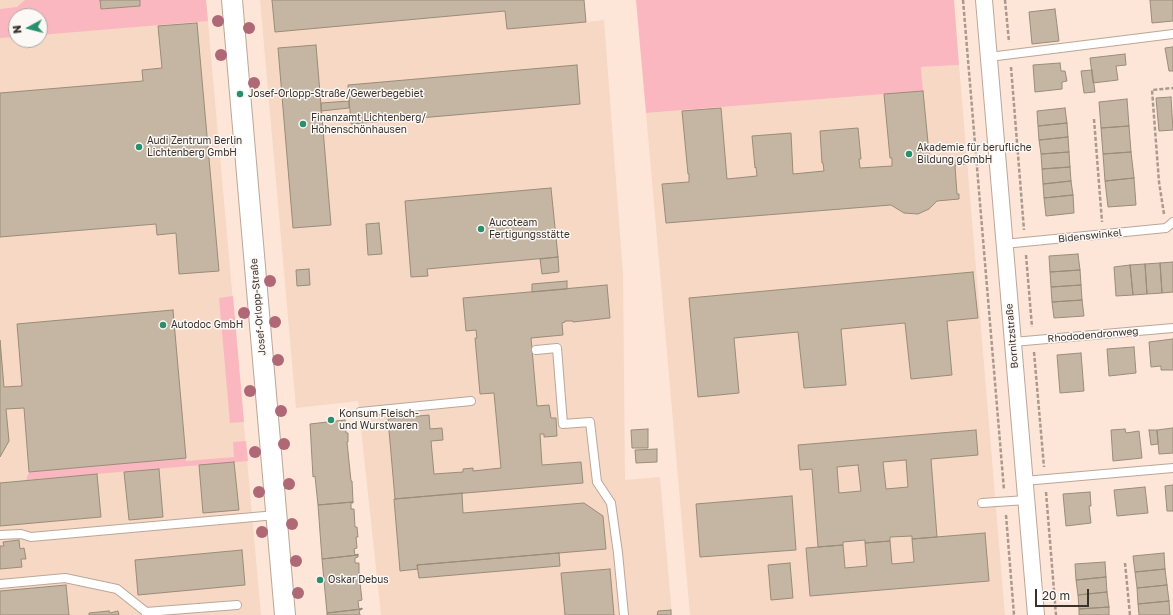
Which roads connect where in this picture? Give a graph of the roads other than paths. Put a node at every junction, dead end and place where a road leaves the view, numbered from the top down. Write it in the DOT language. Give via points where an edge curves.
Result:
graph roads {
  1 [pos="232,0"];
  2 [pos="984,0"];
  3 [pos="1173,34"];
  4 [pos="989,57"];
  5 [pos="1173,222"];
  6 [pos="1004,244"];
  7 [pos="1173,328"];
  8 [pos="1013,342"];
  9 [pos="536,350"];
  10 [pos="471,400"];
  11 [pos="360,412"];
  12 [pos="1173,468"];
  13 [pos="1024,481"];
  14 [pos="1026,500"];
  15 [pos="982,503"];
  16 [pos="276,515"];
  17 [pos="0,535"];
  18 [pos="0,584"];
  19 [pos="237,605"];
  20 [pos="146,614"];
  21 [pos="285,615"];
  22 [pos="624,615"];
  23 [pos="1036,615"];
  1 -- 16 [label="street, Josef-Orlopp-Straße"];
  2 -- 4 [label="street, Bornitzstraße"];
  3 -- 4 [label="lane"];
  4 -- 6 [label="street, Bornitzstraße"];
  5 -- 6 [label="lane, Bidenswinkel" via="1166,228"];
  6 -- 8 [label="street, Bornitzstraße"];
  7 -- 8 [label="lane, Rhododendronweg"];
  8 -- 13 [label="street, Bornitzstraße"];
  9 -- 22 [label="lane" via="557,348 563,424 590,422 597,482 611,503"];
  10 -- 11 [label="lane"];
  12 -- 13 [label="lane"];
  13 -- 14 [label="street, Bornitzstraße"];
  14 -- 15 [label="lane"];
  14 -- 23 [label="street, Bornitzstraße"];
  16 -- 17 [label="lane" via="31,537 21,534"];
  16 -- 21 [label="street, Josef-Orlopp-Straße"];
  18 -- 20 [label="lane" via="65,578 117,589"];
  19 -- 20 [label="lane"];
}
